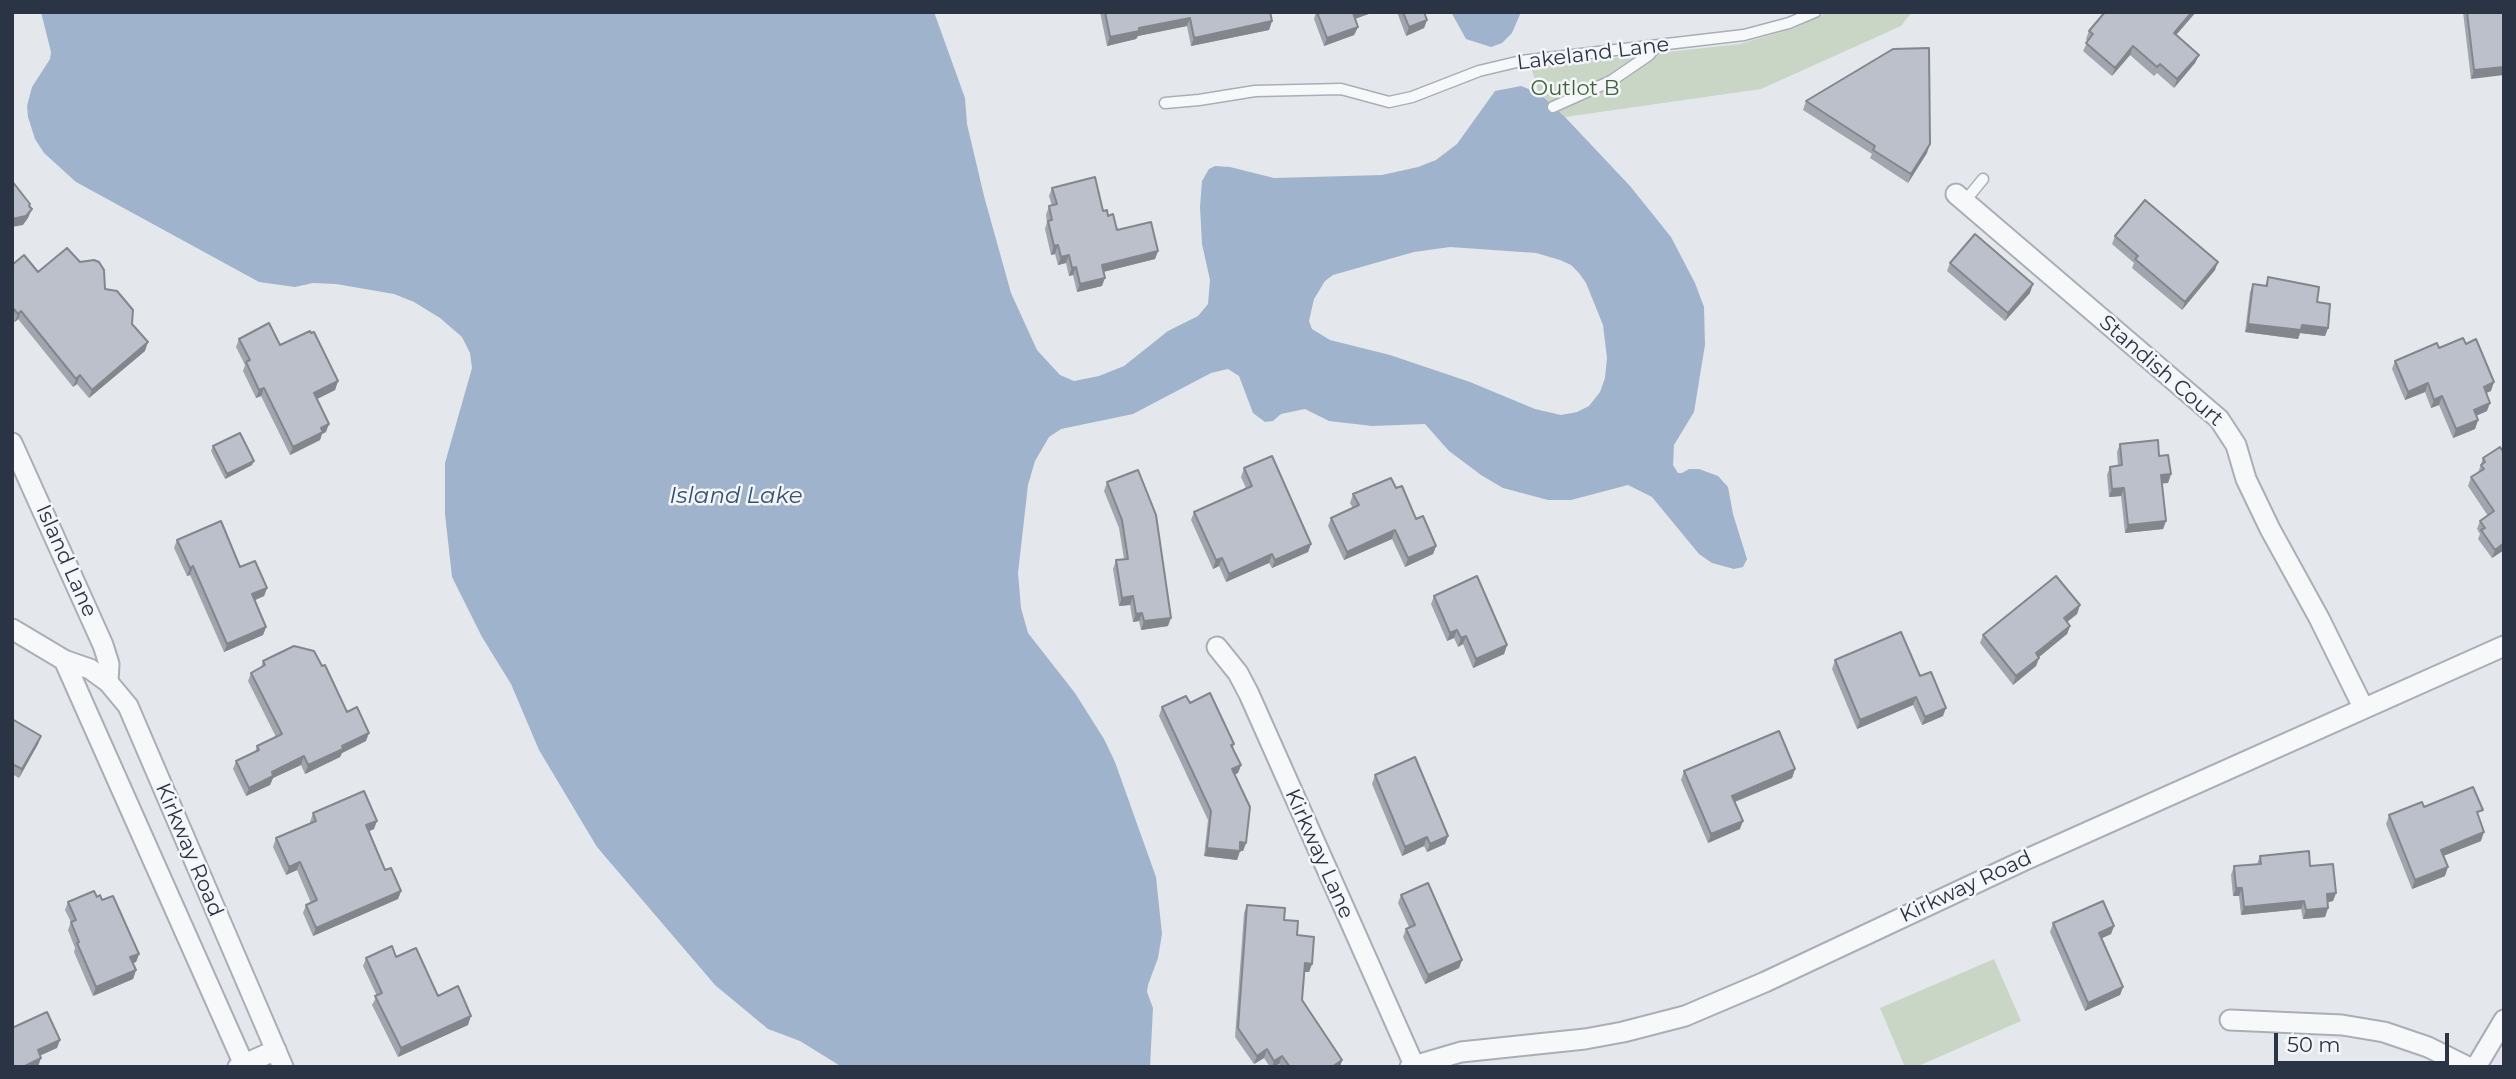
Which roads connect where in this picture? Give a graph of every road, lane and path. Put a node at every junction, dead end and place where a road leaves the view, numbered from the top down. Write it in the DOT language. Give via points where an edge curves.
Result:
graph roads {
  1 [pos="1815,12"];
  2 [pos="1657,46"];
  3 [pos="1165,103"];
  4 [pos="1553,107"];
  5 [pos="1983,179"];
  6 [pos="1960,197"];
  7 [pos="12,443"];
  8 [pos="12,629"];
  9 [pos="2504,646"];
  10 [pos="1217,647"];
  11 [pos="64,660"];
  12 [pos="108,682"];
  13 [pos="2363,707"];
  14 [pos="2231,1020"];
  15 [pos="2504,1020"];
  16 [pos="280,1058"];
  17 [pos="242,1066"];
  18 [pos="1412,1066"];
  19 [pos="2468,1067"];
  20 [pos="2476,1067"];
  1 -- 2 [label="lane, Lakeland Lane" via="1744,36"];
  2 -- 3 [label="lane, Lakeland Lane" via="1521,61 1389,102 1341,89 1255,90"];
  2 -- 4 [label="lane" via="1611,81"];
  5 -- 6 [label="lane"];
  6 -- 13 [label="street, Standish Court" via="2219,419 2236,445 2270,529"];
  7 -- 12 [label="street, Island Lane" via="103,645"];
  8 -- 11 [label="street, Kirkway Road"];
  9 -- 13 [label="street, Kirkway Road"];
  10 -- 18 [label="street, Kirkway Lane" via="1249,694"];
  11 -- 12 [label="street, Kirkway Road" via="89,668"];
  11 -- 17 [label="street, Kirkway Road"];
  12 -- 16 [label="street, Kirkway Road" via="128,706"];
  13 -- 18 [label="street, Kirkway Road" via="1685,1016 1623,1032 1461,1052"];
  14 -- 19 [label="street" via="2342,1025 2384,1032"];
  15 -- 20 [label="street"];
  16 -- 17 [label="street"];
}
